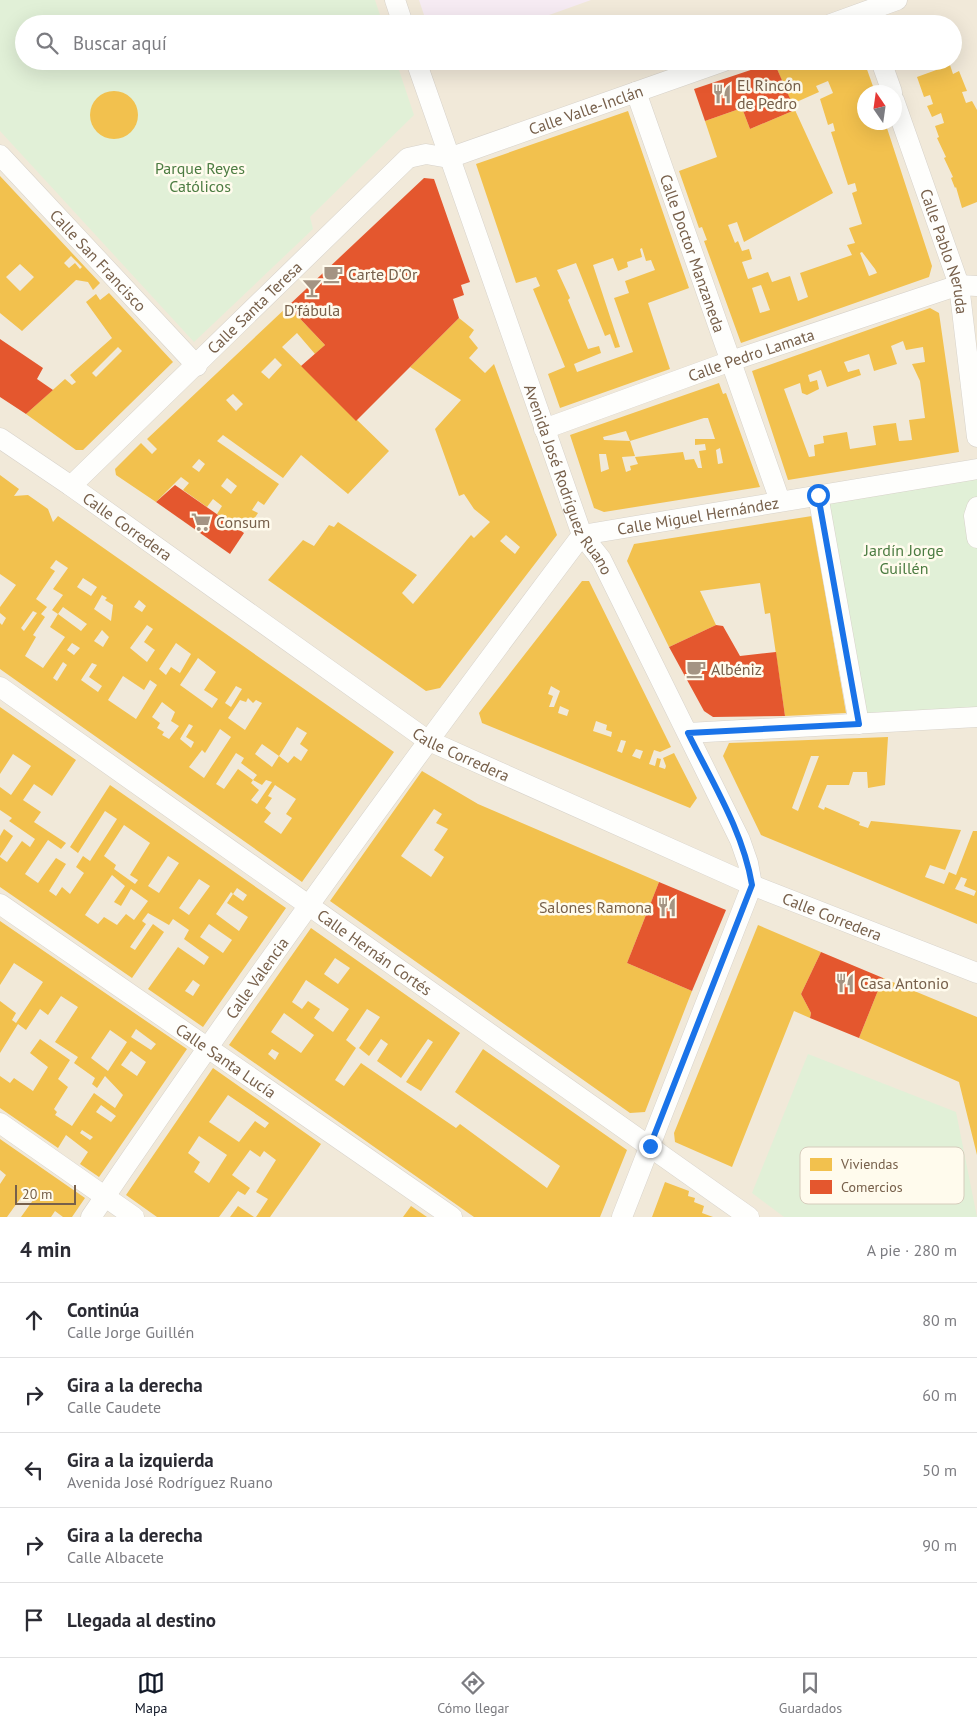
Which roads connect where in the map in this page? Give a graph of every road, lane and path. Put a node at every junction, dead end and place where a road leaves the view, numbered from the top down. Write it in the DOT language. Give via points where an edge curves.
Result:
graph roads {
  1 [pos="395,0"];
  2 [pos="897,0"];
  3 [pos="863,12"];
  4 [pos="400,15"];
  5 [pos="419,70"];
  6 [pos="698,70"];
  7 [pos="884,70"];
  8 [pos="890,85"];
  9 [pos="636,92"];
  10 [pos="902,120"];
  11 [pos="0,155"];
  12 [pos="449,158"];
  13 [pos="968,286"];
  14 [pos="731,361"];
  15 [pos="197,366"];
  16 [pos="544,429"];
  17 [pos="0,438"];
  18 [pos="977,438"];
  19 [pos="977,469"];
  20 [pos="71,486"];
  21 [pos="818,495"];
  22 [pos="780,501"];
  23 [pos="977,507"];
  24 [pos="582,535"];
  25 [pos="977,538"];
  26 [pos="0,687"];
  27 [pos="977,717"];
  28 [pos="859,724"];
  29 [pos="688,733"];
  30 [pos="427,740"];
  31 [pos="752,885"];
  32 [pos="0,904"];
  33 [pos="307,905"];
  34 [pos="977,974"];
  35 [pos="208,1048"];
  36 [pos="0,1123"];
  37 [pos="650,1146"];
  38 [pos="105,1196"];
  39 [pos="91,1217"];
  40 [pos="134,1217"];
  41 [pos="452,1217"];
  42 [pos="622,1217"];
  43 [pos="749,1217"];
  1 -- 4 [label="street"];
  2 -- 3 [label="street"];
  5 -- 12 [label="street, Avenida José Rodríguez Ruano"];
  6 -- 9 [label="street, Calle Valle-Inclán"];
  7 -- 8 [label="street"];
  9 -- 12 [label="street, Calle Valle-Inclán"];
  9 -- 14 [label="street, Calle Doctor Manzaneda"];
  10 -- 13 [label="street, Calle Pablo Neruda"];
  11 -- 15 [label="street, Calle San Francisco"];
  12 -- 15 [label="street, Calle Santa Teresa" via="426,154 408,158"];
  12 -- 16 [label="street, Avenida José Rodríguez Ruano"];
  13 -- 14 [label="street, Calle Pedro Lamata"];
  13 -- 18 [label="street, Calle Pablo Neruda"];
  14 -- 16 [label="street, Calle Pedro Lamata"];
  14 -- 22 [label="street, Calle Doctor Manzaneda"];
  15 -- 20 [label="street, Calle Santa Teresa"];
  16 -- 24 [label="street, Avenida José Rodríguez Ruano"];
  17 -- 20 [label="street, Calle Corredera"];
  19 -- 21 [label="street, Calle Miguel Hernández"];
  20 -- 30 [label="street, Calle Corredera"];
  21 -- 22 [label="street, Calle Miguel Hernández"];
  21 -- 28 [label="street"];
  22 -- 24 [label="street, Calle Miguel Hernández"];
  23 -- 25 [label="street" via="974,516"];
  24 -- 29 [label="street, Avenida José Rodríguez Ruano" via="600,559"];
  24 -- 30 [label="street"];
  26 -- 33 [label="street, Calle Hernán Cortés"];
  27 -- 28 [label="street"];
  28 -- 29 [label="street"];
  29 -- 31 [label="street, Avenida José Rodríguez Ruano" via="740,840"];
  30 -- 31 [label="street, Calle Corredera"];
  30 -- 33 [label="street, Calle Valencia"];
  31 -- 34 [label="street, Calle Corredera"];
  31 -- 37 [label="street"];
  32 -- 35 [label="street, Calle Santa Lucía"];
  33 -- 35 [label="street, Calle Valencia"];
  33 -- 37 [label="street, Calle Hernán Cortés"];
  35 -- 38 [label="street, Calle Valencia"];
  35 -- 41 [label="street, Calle Santa Lucía"];
  36 -- 38 [label="street"];
  37 -- 42 [label="street"];
  37 -- 43 [label="street, Calle Hernán Cortés"];
  38 -- 39 [label="street, Calle Valencia"];
  38 -- 40 [label="street"];
}
